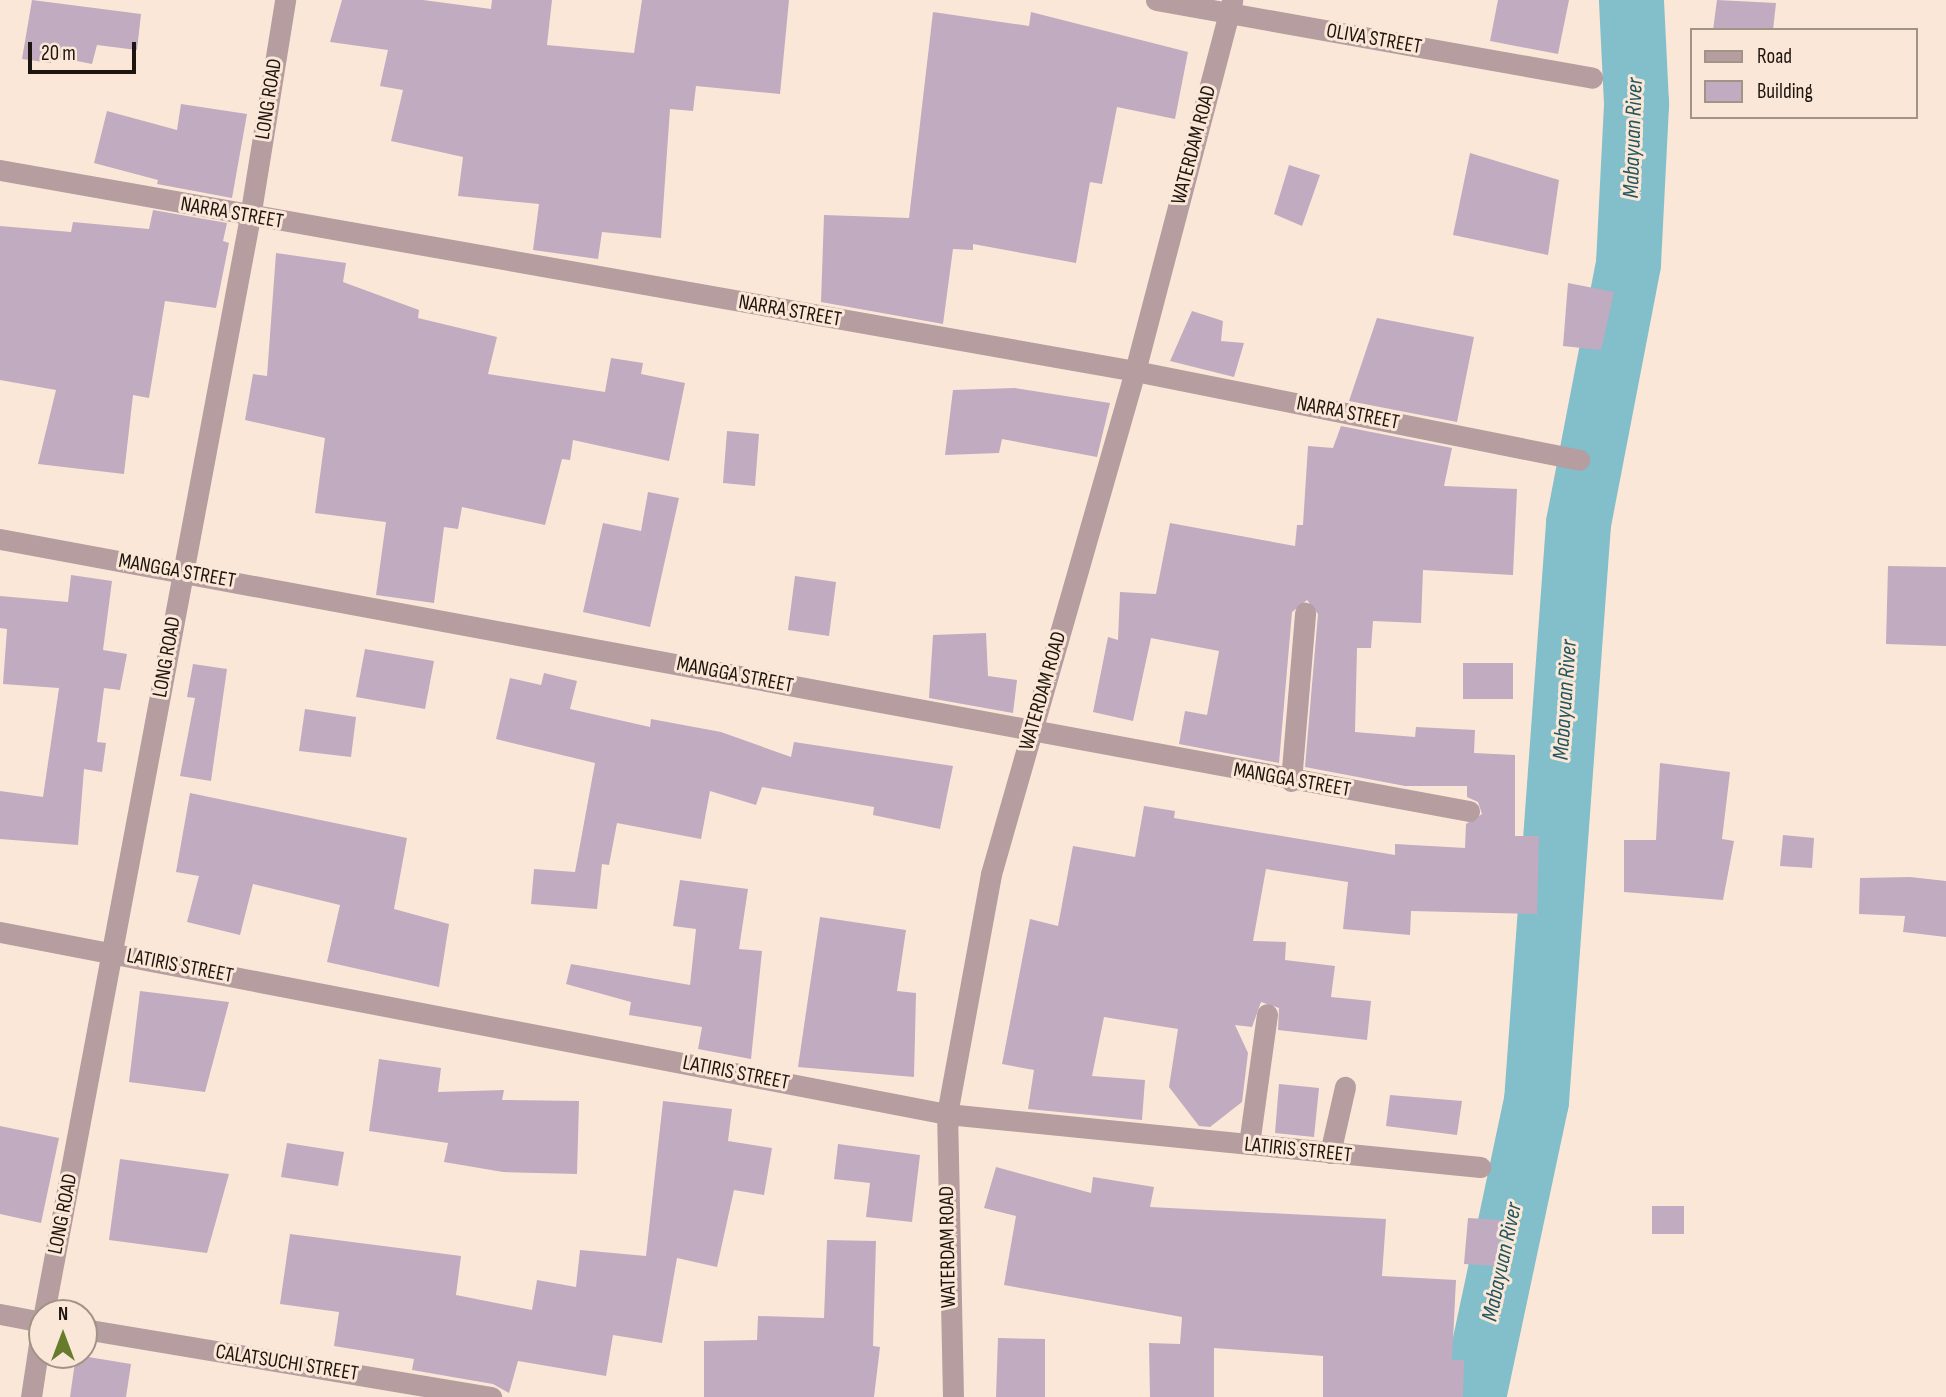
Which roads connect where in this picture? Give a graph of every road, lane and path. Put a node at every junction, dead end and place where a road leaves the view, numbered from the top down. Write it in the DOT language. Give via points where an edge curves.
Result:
graph roads {
  1 [pos="285,0"];
  2 [pos="1156,0"];
  3 [pos="1231,6"];
  4 [pos="1591,78"];
  5 [pos="0,170"];
  6 [pos="250,217"];
  7 [pos="1135,371"];
  8 [pos="1579,460"];
  9 [pos="0,539"];
  10 [pos="183,572"];
  11 [pos="1305,613"];
  12 [pos="1032,730"];
  13 [pos="1291,781"];
  14 [pos="1469,811"];
  15 [pos="0,932"];
  16 [pos="112,953"];
  17 [pos="1267,1014"];
  18 [pos="1345,1087"];
  19 [pos="947,1114"];
  20 [pos="1249,1144"];
  21 [pos="1330,1153"];
  22 [pos="1480,1167"];
  23 [pos="47,1299"];
  24 [pos="0,1314"];
  25 [pos="28,1320"];
  26 [pos="98,1331"];
  27 [pos="35,1369"];
  28 [pos="31,1397"];
  29 [pos="491,1397"];
  30 [pos="953,1397"];
  1 -- 6 [label="street, LONG ROAD"];
  2 -- 3 [label="street, OLIVA STREET"];
  3 -- 4 [label="street, OLIVA STREET"];
  3 -- 7 [label="street, WATERDAM ROAD"];
  5 -- 6 [label="street, NARRA STREET"];
  6 -- 7 [label="street, NARRA STREET"];
  6 -- 10 [label="street, LONG ROAD"];
  7 -- 8 [label="street, NARRA STREET"];
  7 -- 12 [label="street, WATERDAM ROAD"];
  9 -- 10 [label="street, MANGGA STREET"];
  10 -- 12 [label="street, MANGGA STREET"];
  10 -- 16 [label="street, LONG ROAD"];
  11 -- 13 [label="street"];
  12 -- 13 [label="street, MANGGA STREET"];
  12 -- 19 [label="street, WATERDAM ROAD" via="991,874"];
  13 -- 14 [label="street, MANGGA STREET"];
  15 -- 16 [label="street, LATIRIS STREET"];
  16 -- 19 [label="street, LATIRIS STREET"];
  16 -- 23 [label="street, LONG ROAD"];
  17 -- 20 [label="street"];
  18 -- 21 [label="street"];
  19 -- 20 [label="street, LATIRIS STREET"];
  19 -- 30 [label="street, WATERDAM ROAD"];
  20 -- 21 [label="street, LATIRIS STREET"];
  21 -- 22 [label="street, LATIRIS STREET"];
  24 -- 25 [label="street"];
  26 -- 29 [label="street, CALATSUCHI STREET"];
  27 -- 28 [label="street"];
}
